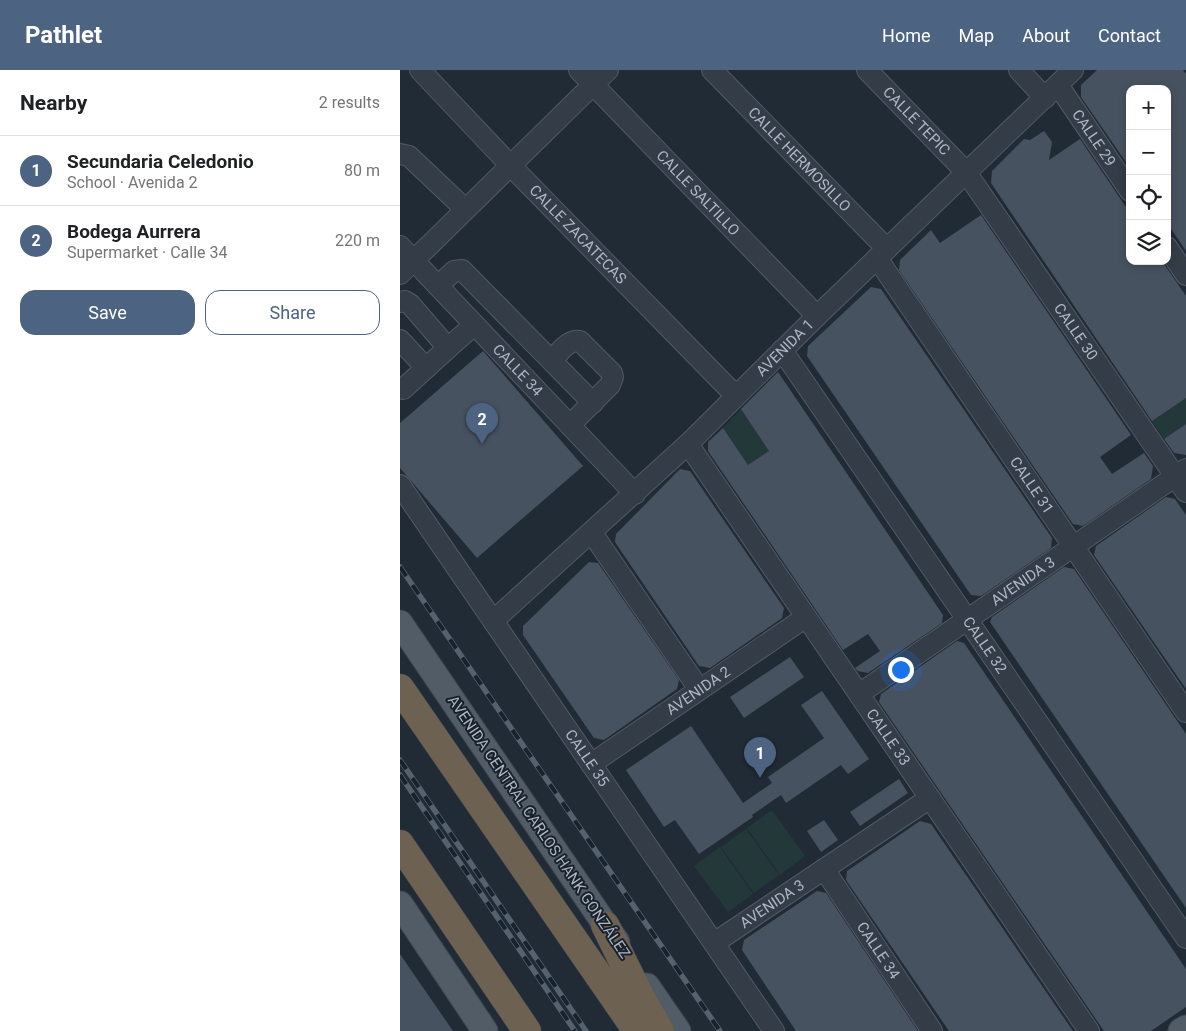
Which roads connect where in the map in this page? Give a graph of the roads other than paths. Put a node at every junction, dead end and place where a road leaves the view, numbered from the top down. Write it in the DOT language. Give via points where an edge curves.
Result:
graph roads {
  1 [pos="420,70"];
  2 [pos="579,70"];
  3 [pos="608,70"];
  4 [pos="712,70"];
  5 [pos="867,70"];
  6 [pos="1019,70"];
  7 [pos="1073,70"];
  8 [pos="593,85"];
  9 [pos="1052,91"];
  10 [pos="400,154"];
  11 [pos="510,165"];
  12 [pos="966,172"];
  13 [pos="1126,186"];
  14 [pos="464,210"];
  15 [pos="882,253"];
  16 [pos="1171,253"];
  17 [pos="405,260"];
  18 [pos="1186,275"];
  19 [pos="438,286"];
  20 [pos="400,302"];
  21 [pos="817,316"];
  22 [pos="474,325"];
  23 [pos="400,340"];
  24 [pos="448,348"];
  25 [pos="782,350"];
  26 [pos="552,360"];
  27 [pos="426,368"];
  28 [pos="401,389"];
  29 [pos="736,396"];
  30 [pos="593,403"];
  31 [pos="570,425"];
  32 [pos="688,444"];
  33 [pos="1182,479"];
  34 [pos="400,485"];
  35 [pos="635,494"];
  36 [pos="592,533"];
  37 [pos="1073,547"];
  38 [pos="806,617"];
  39 [pos="967,620"];
  40 [pos="494,621"];
  41 [pos="400,623"];
  42 [pos="400,688"];
  43 [pos="699,690"];
  44 [pos="859,694"];
  45 [pos="1186,712"];
  46 [pos="591,764"];
  47 [pos="930,798"];
  48 [pos="400,844"];
  49 [pos="824,869"];
  50 [pos="400,904"];
  51 [pos="605,925"];
  52 [pos="1186,938"];
  53 [pos="714,943"];
  54 [pos="1186,1028"];
  55 [pos="485,1031"];
  56 [pos="527,1031"];
  57 [pos="636,1031"];
  58 [pos="660,1031"];
  59 [pos="678,1031"];
  60 [pos="774,1031"];
  61 [pos="932,1031"];
  62 [pos="1089,1031"];
  63 [pos="1181,1031"];
  1 -- 11 [label="street, CALLE ZACATECAS"];
  2 -- 8 [label="street, CALLE SALTILLO"];
  3 -- 8 [label="street"];
  4 -- 15 [label="street, CALLE HERMOSILLO"];
  5 -- 12 [label="street, CALLE TEPIC"];
  6 -- 9 [label="street, CALLE 29"];
  7 -- 9 [label="street, AVENIDA 1"];
  8 -- 11 [label="street"];
  8 -- 21 [label="street, CALLE SALTILLO"];
  9 -- 12 [label="street, AVENIDA 1"];
  9 -- 13 [label="street, CALLE 29"];
  10 -- 14 [label="street" via="409,156"];
  11 -- 14 [label="street"];
  11 -- 29 [label="street, CALLE ZACATECAS"];
  12 -- 15 [label="street, AVENIDA 1"];
  12 -- 33 [label="street, CALLE 30"];
  14 -- 17 [label="street"];
  15 -- 21 [label="street, AVENIDA 1"];
  15 -- 37 [label="street, CALLE 31"];
  16 -- 18 [label="street"];
  17 -- 19 [label="street, CALLE 34"];
  19 -- 22 [label="street, CALLE 34"];
  19 -- 26 [label="street" via="454,271 462,270"];
  20 -- 24 [label="street" via="410,304"];
  21 -- 25 [label="street, AVENIDA 1"];
  22 -- 24 [label="street"];
  22 -- 31 [label="street, CALLE 34"];
  23 -- 27 [label="street"];
  24 -- 27 [label="street"];
  25 -- 29 [label="street, AVENIDA 1"];
  25 -- 39 [label="street, CALLE 32"];
  26 -- 30 [label="street"];
  26 -- 30 [label="street" via="568,344 576,341 610,370 613,381"];
  27 -- 28 [label="street"];
  29 -- 32 [label="street, AVENIDA 1"];
  30 -- 31 [label="street"];
  31 -- 35 [label="street, CALLE 34"];
  32 -- 35 [label="street, AVENIDA 1"];
  32 -- 38 [label="street, CALLE 33"];
  33 -- 37 [label="street, AVENIDA 3"];
  34 -- 40 [label="street, CALLE 35"];
  35 -- 36 [label="street, AVENIDA 1"];
  36 -- 40 [label="street, AVENIDA 1"];
  36 -- 43 [label="street"];
  37 -- 39 [label="street, AVENIDA 3"];
  37 -- 45 [label="street, CALLE 31"];
  38 -- 43 [label="street, AVENIDA 2"];
  38 -- 44 [label="street, CALLE 33"];
  39 -- 44 [label="street, AVENIDA 3"];
  39 -- 52 [label="street, CALLE 32"];
  40 -- 46 [label="street, CALLE 35"];
  41 -- 51 [label="main road, AVENIDA CENTRAL CARLOS HANK GONZÁLEZ"];
  42 -- 57 [label="highway"];
  43 -- 46 [label="street, AVENIDA 2"];
  44 -- 47 [label="street, CALLE 33"];
  46 -- 53 [label="street, CALLE 35"];
  47 -- 49 [label="street, AVENIDA 3"];
  47 -- 62 [label="street, CALLE 33"];
  48 -- 56 [label="highway"];
  49 -- 53 [label="street, AVENIDA 3"];
  49 -- 61 [label="street, CALLE 34"];
  50 -- 55 [label="main road"];
  51 -- 58 [label="highway"];
  51 -- 59 [label="main road, AVENIDA CENTRAL CARLOS HANK GONZÁLEZ"];
  53 -- 60 [label="street, CALLE 35"];
  54 -- 63 [label="main road"];
}
